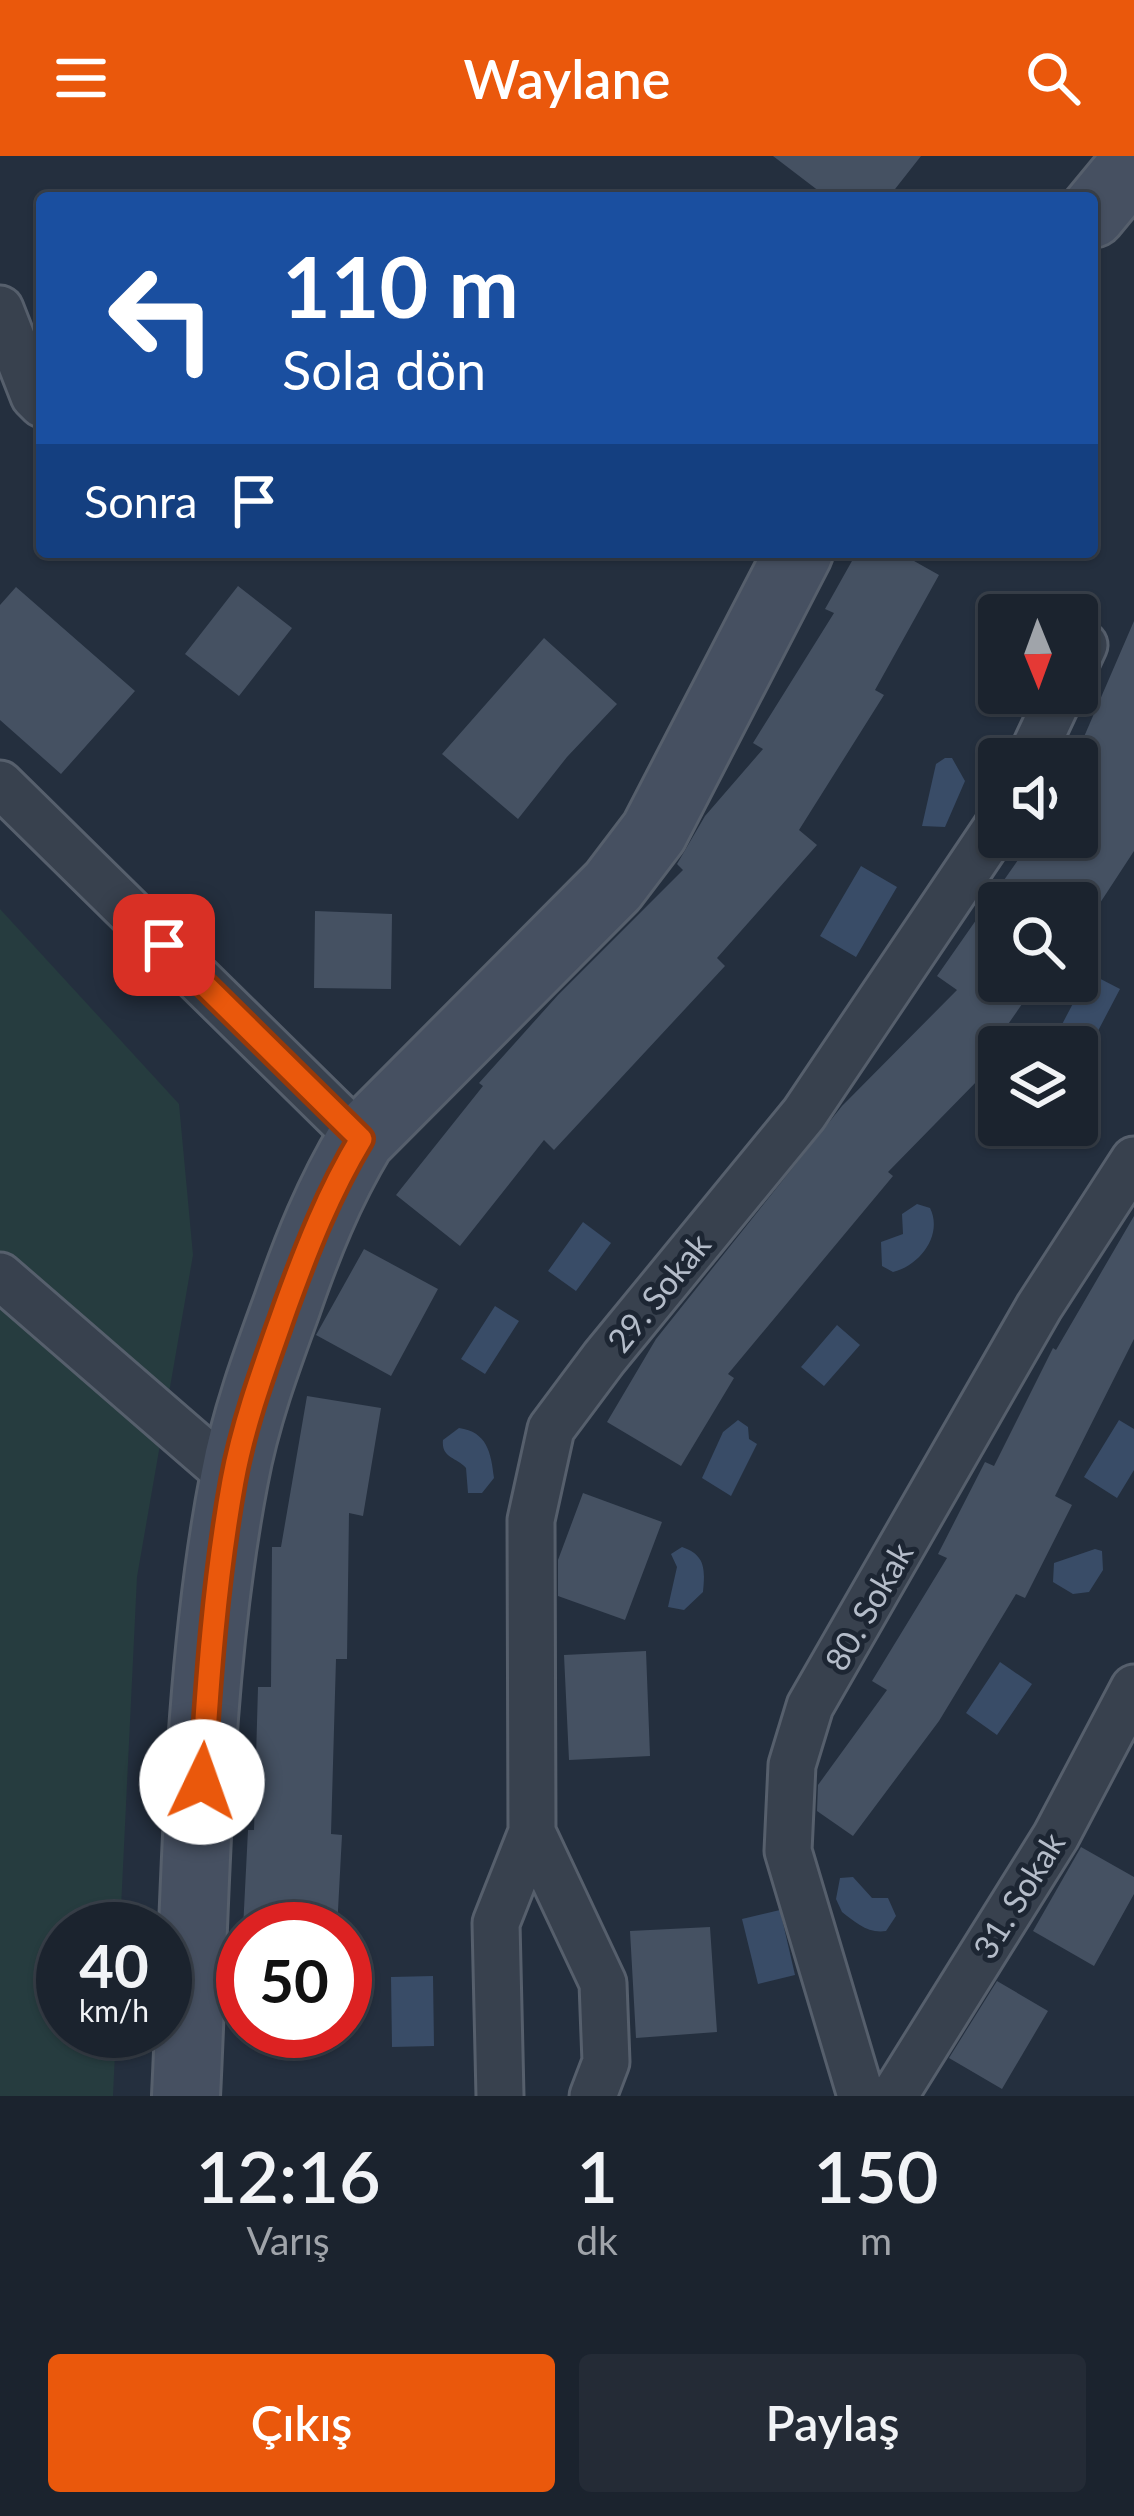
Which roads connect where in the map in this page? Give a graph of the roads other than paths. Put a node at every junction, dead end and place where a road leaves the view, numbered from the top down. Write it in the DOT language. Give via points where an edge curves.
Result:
graph roads {
  1 [pos="1134,163"];
  2 [pos="1098,207"];
  3 [pos="0,309"];
  4 [pos="36,397"];
  5 [pos="796,558"];
  6 [pos="0,784"];
  7 [pos="978,855"];
  8 [pos="361,1139"];
  9 [pos="1134,1160"];
  10 [pos="0,1276"];
  11 [pos="234,1479"];
  12 [pos="1134,1688"];
  13 [pos="532,1832"];
  14 [pos="185,2096"];
  15 [pos="500,2096"];
  16 [pos="593,2096"];
  17 [pos="861,2096"];
  18 [pos="894,2096"];
  1 -- 2 [label="main road"];
  3 -- 4 [label="street"];
  5 -- 8 [label="main road" via="654,832 613,886"];
  6 -- 8 [label="street"];
  7 -- 13 [label="street, 29. Sokak" via="805,1114 551,1430 531,1520"];
  8 -- 11 [label="main road" via="308,1246 255,1393"];
  9 -- 17 [label="street, 80. Sokak" via="1039,1307 810,1706 792,1765 788,1851"];
  10 -- 11 [label="street"];
  11 -- 14 [label="main road" via="210,1647"];
  12 -- 18 [label="street, 31. Sokak" via="1056,1836"];
  13 -- 15 [label="street, 29. Sokak" via="496,1923"];
  13 -- 16 [label="street, 29. Sokak" via="603,1983 606,2062"];
}
